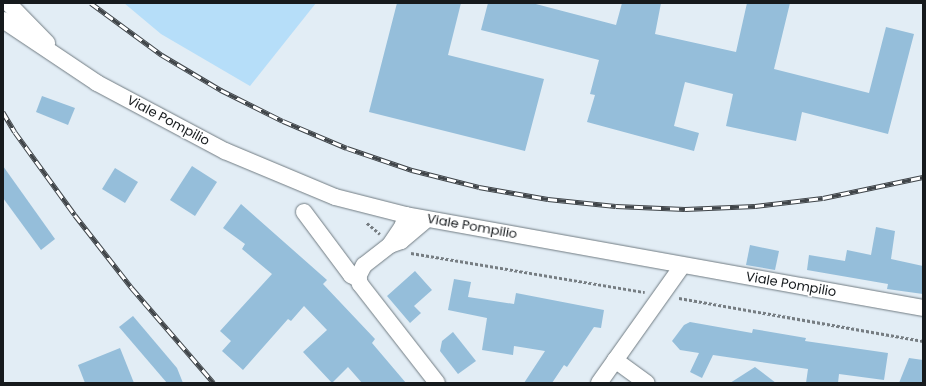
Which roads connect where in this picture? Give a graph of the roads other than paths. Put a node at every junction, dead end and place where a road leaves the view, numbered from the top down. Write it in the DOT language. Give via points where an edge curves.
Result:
graph roads {
  1 [pos="8,3"];
  2 [pos="3,20"];
  3 [pos="54,52"];
  4 [pos="304,212"];
  5 [pos="406,215"];
  6 [pos="428,219"];
  7 [pos="390,245"];
  8 [pos="339,255"];
  9 [pos="364,265"];
  10 [pos="682,266"];
  11 [pos="358,279"];
  12 [pos="923,308"];
  13 [pos="615,360"];
  14 [pos="437,383"];
  15 [pos="599,383"];
  16 [pos="647,383"];
  1 -- 3 [label="street, Viale Pompilio"];
  2 -- 3 [label="street, Viale Pompilio"];
  3 -- 5 [label="street, Viale Pompilio" via="97,83 224,151 335,197"];
  4 -- 8 [label="street"];
  5 -- 6 [label="street, Viale Pompilio"];
  5 -- 7 [label="street" via="402,227"];
  6 -- 7 [label="street" via="401,241"];
  6 -- 10 [label="street, Viale Pompilio"];
  7 -- 9 [label="street"];
  8 -- 9 [label="street" via="349,262"];
  8 -- 11 [label="street" via="351,275"];
  9 -- 11 [label="street"];
  10 -- 12 [label="street, Viale Pompilio"];
  10 -- 13 [label="street"];
  11 -- 14 [label="street" via="361,287"];
  13 -- 15 [label="street"];
  13 -- 16 [label="street"];
}
